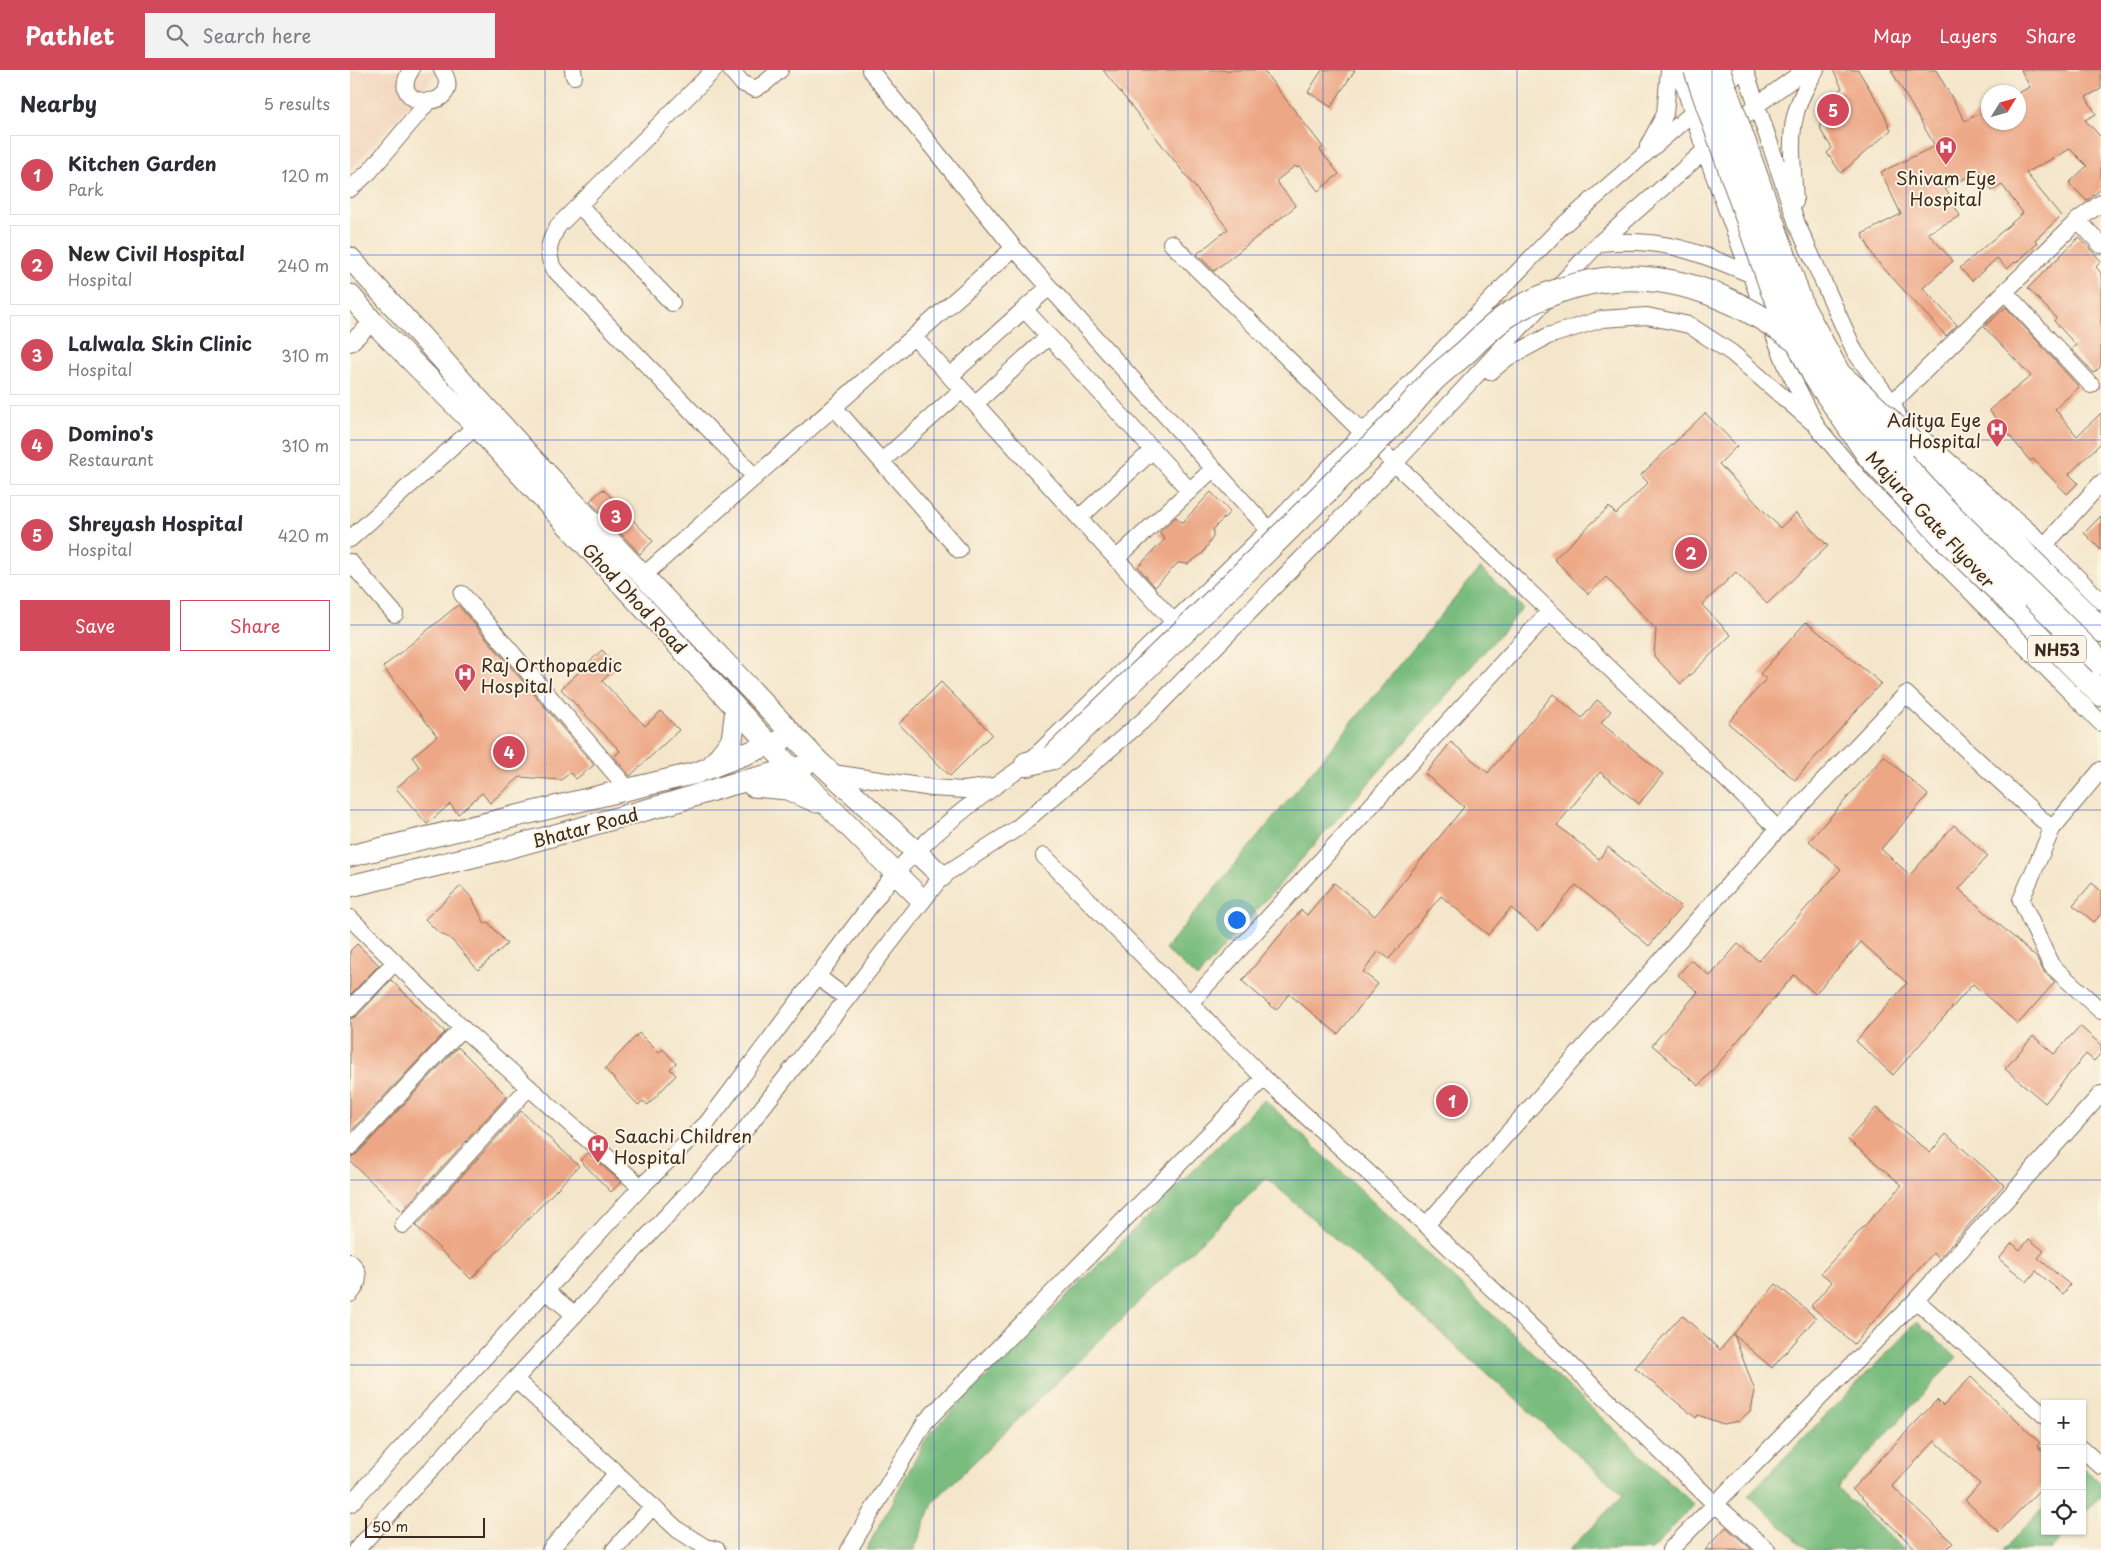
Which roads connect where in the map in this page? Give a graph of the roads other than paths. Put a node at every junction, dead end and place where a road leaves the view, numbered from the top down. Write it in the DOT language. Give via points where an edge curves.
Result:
graph roads {
  1 [pos="459,70"];
  2 [pos="714,70"];
  3 [pos="732,70"];
  4 [pos="780,70"];
  5 [pos="870,70"];
  6 [pos="1696,70"];
  7 [pos="1718,70"];
  8 [pos="1743,70"];
  9 [pos="1805,70"];
  10 [pos="1816,70"];
  11 [pos="407,72"];
  12 [pos="1669,72"];
  13 [pos="444,76"];
  14 [pos="426,103"];
  15 [pos="1757,105"];
  16 [pos="1693,112"];
  17 [pos="1705,151"];
  18 [pos="1638,161"];
  19 [pos="350,189"];
  20 [pos="2101,203"];
  21 [pos="579,205"];
  22 [pos="2078,220"];
  23 [pos="1797,224"];
  24 [pos="1171,243"];
  25 [pos="1600,244"];
  26 [pos="2101,245"];
  27 [pos="1014,248"];
  28 [pos="350,258"];
  29 [pos="1750,274"];
  30 [pos="1049,287"];
  31 [pos="2005,292"];
  32 [pos="350,295"];
  33 [pos="672,303"];
  34 [pos="1025,310"];
  35 [pos="373,322"];
  36 [pos="1049,336"];
  37 [pos="914,337"];
  38 [pos="350,343"];
  39 [pos="950,376"];
  40 [pos="2091,385"];
  41 [pos="962,390"];
  42 [pos="1892,403"];
  43 [pos="976,404"];
  44 [pos="834,407"];
  45 [pos="1445,408"];
  46 [pos="476,426"];
  47 [pos="1817,427"];
  48 [pos="1363,433"];
  49 [pos="1153,450"];
  50 [pos="882,461"];
  51 [pos="1395,463"];
  52 [pos="1213,469"];
  53 [pos="756,477"];
  54 [pos="2101,483"];
  55 [pos="1190,491"];
  56 [pos="1078,518"];
  57 [pos="1269,530"];
  58 [pos="350,539"];
  59 [pos="2045,545"];
  60 [pos="959,550"];
  61 [pos="1116,559"];
  62 [pos="350,562"];
  63 [pos="643,576"];
  64 [pos="462,594"];
  65 [pos="2101,601"];
  66 [pos="1550,611"];
  67 [pos="395,614"];
  68 [pos="1174,622"];
  69 [pos="2101,630"];
  70 [pos="2101,664"];
  71 [pos="2101,694"];
  72 [pos="736,708"];
  73 [pos="2101,723"];
  74 [pos="793,734"];
  75 [pos="770,745"];
  76 [pos="1026,764"];
  77 [pos="825,767"];
  78 [pos="710,769"];
  79 [pos="793,770"];
  80 [pos="2101,770"];
  81 [pos="729,784"];
  82 [pos="994,786"];
  83 [pos="627,788"];
  84 [pos="834,812"];
  85 [pos="1778,829"];
  86 [pos="2052,829"];
  87 [pos="915,851"];
  88 [pos="350,856"];
  89 [pos="1044,856"];
  90 [pos="894,874"];
  91 [pos="942,876"];
  92 [pos="350,886"];
  93 [pos="921,899"];
  94 [pos="350,918"];
  95 [pos="395,962"];
  96 [pos="817,976"];
  97 [pos="846,998"];
  98 [pos="1190,1003"];
  99 [pos="350,1009"];
  100 [pos="2101,1011"];
  101 [pos="462,1028"];
  102 [pos="1264,1078"];
  103 [pos="529,1087"];
  104 [pos="2101,1094"];
  105 [pos="350,1147"];
  106 [pos="641,1187"];
  107 [pos="1426,1224"];
  108 [pos="403,1225"];
  109 [pos="350,1262"];
  110 [pos="546,1290"];
  111 [pos="350,1294"];
  112 [pos="1916,1300"];
  113 [pos="575,1315"];
  114 [pos="515,1379"];
  115 [pos="2041,1412"];
  116 [pos="2086,1453"];
  117 [pos="2101,1466"];
  118 [pos="617,1473"];
  119 [pos="350,1504"];
  120 [pos="1715,1504"];
  121 [pos="653,1506"];
  122 [pos="356,1550"];
  123 [pos="550,1550"];
  124 [pos="614,1550"];
  125 [pos="717,1550"];
  126 [pos="849,1550"];
  127 [pos="1670,1550"];
  128 [pos="1767,1550"];
  1 -- 13 [label="street"];
  2 -- 21 [label="street"];
  3 -- 4 [label="street" via="742,83 755,89"];
  5 -- 27 [label="street"];
  6 -- 71 [label="highway, Majura Gate Flyover / NH53, bridge" via="1773,291 1815,376 1870,457 1944,537"];
  7 -- 70 [label="highway, Majura Gate Flyover, bridge" via="1802,307 1864,421 1940,505"];
  8 -- 15 [label="street"];
  8 -- 16 [label="street"];
  9 -- 15 [label="street"];
  10 -- 23 [label="street" via="1794,110 1791,137"];
  11 -- 14 [label="street" via="410,94"];
  12 -- 16 [label="street"];
  12 -- 18 [label="street" via="1665,114"];
  13 -- 14 [label="street" via="443,94"];
  14 -- 19 [label="street" via="370,171"];
  15 -- 17 [label="street"];
  15 -- 23 [label="street"];
  16 -- 17 [label="street"];
  16 -- 18 [label="street"];
  17 -- 25 [label="street"];
  17 -- 29 [label="street"];
  18 -- 48 [label="street" via="1561,227"];
  20 -- 22 [label="street"];
  21 -- 33 [label="street"];
  21 -- 53 [label="street" via="558,226 550,240 547,254 553,268"];
  22 -- 26 [label="street"];
  22 -- 31 [label="street"];
  23 -- 42 [label="street" via="1855,352"];
  24 -- 48 [label="street"];
  25 -- 29 [label="street" via="1630,240 1675,246"];
  25 -- 45 [label="street"];
  27 -- 30 [label="street"];
  27 -- 37 [label="street"];
  28 -- 63 [label="main road"];
  29 -- 47 [label="street" via="1787,367"];
  30 -- 34 [label="street"];
  30 -- 52 [label="street"];
  31 -- 40 [label="street"];
  31 -- 42 [label="street"];
  32 -- 35 [label="main road, Ghod Dhod Road"];
  34 -- 36 [label="street"];
  34 -- 39 [label="street"];
  35 -- 38 [label="street"];
  35 -- 46 [label="main road, Ghod Dhod Road"];
  36 -- 43 [label="street"];
  36 -- 49 [label="street"];
  37 -- 39 [label="street"];
  37 -- 44 [label="street"];
  39 -- 41 [label="street"];
  41 -- 43 [label="street"];
  41 -- 50 [label="street"];
  42 -- 59 [label="street" via="1900,419"];
  43 -- 56 [label="street"];
  44 -- 50 [label="street"];
  44 -- 53 [label="street"];
  45 -- 47 [label="street" via="1507,358 1548,336 1602,319 1647,316 1689,325 1725,348"];
  45 -- 51 [label="street"];
  46 -- 58 [label="street"];
  46 -- 72 [label="main road, Ghod Dhod Road"];
  47 -- 73 [label="street" via="1866,486"];
  48 -- 51 [label="street"];
  48 -- 57 [label="street"];
  49 -- 55 [label="street"];
  49 -- 56 [label="street"];
  50 -- 60 [label="street"];
  51 -- 66 [label="street"];
  51 -- 91 [label="street" via="1146,718 1016,828"];
  52 -- 55 [label="street"];
  52 -- 57 [label="street"];
  53 -- 63 [label="street"];
  54 -- 59 [label="street"];
  55 -- 61 [label="street"];
  56 -- 61 [label="street"];
  57 -- 68 [label="street"];
  59 -- 65 [label="street"];
  61 -- 68 [label="street"];
  62 -- 67 [label="street"];
  63 -- 74 [label="main road"];
  64 -- 83 [label="street"];
  66 -- 85 [label="street"];
  66 -- 98 [label="street"];
  68 -- 76 [label="street"];
  69 -- 76 [label="highway, bridge" via="1847,380 1786,332 1744,307 1700,290 1652,279 1608,280 1567,287 1516,310 1476,342 1433,380 1396,422 1053,758"];
  72 -- 75 [label="main road, Ghod Dhod Road"];
  72 -- 78 [label="main road" via="732,740"];
  74 -- 75 [label="main road"];
  74 -- 77 [label="main road"];
  75 -- 78 [label="main road"];
  75 -- 79 [label="main road, Ghod Dhod Road"];
  76 -- 82 [label="street"];
  77 -- 79 [label="main road, Bhatar Road"];
  77 -- 82 [label="street, Bhatar Road" via="932,788 964,790"];
  77 -- 87 [label="main road"];
  78 -- 83 [label="main road"];
  79 -- 81 [label="main road, Bhatar Road"];
  79 -- 84 [label="main road, Ghod Dhod Road"];
  80 -- 86 [label="street"];
  81 -- 84 [label="main road" via="787,789"];
  81 -- 92 [label="main road, Bhatar Road" via="497,851"];
  82 -- 87 [label="street"];
  83 -- 88 [label="main road"];
  84 -- 90 [label="main road, Ghod Dhod Road"];
  85 -- 86 [label="street" via="1906,694"];
  85 -- 107 [label="street"];
  86 -- 100 [label="street" via="2020,900 2051,966"];
  87 -- 90 [label="street"];
  87 -- 91 [label="main road"];
  89 -- 98 [label="street"];
  90 -- 93 [label="main road, Ghod Dhod Road"];
  90 -- 96 [label="street"];
  91 -- 93 [label="street"];
  93 -- 97 [label="street"];
  94 -- 95 [label="street"];
  95 -- 99 [label="street"];
  95 -- 101 [label="street"];
  96 -- 97 [label="street"];
  96 -- 106 [label="street" via="707,1123"];
  97 -- 113 [label="street" via="738,1139"];
  98 -- 102 [label="street"];
  101 -- 103 [label="street"];
  101 -- 105 [label="street"];
  102 -- 107 [label="street"];
  102 -- 126 [label="street" via="925,1422"];
  103 -- 106 [label="street"];
  103 -- 108 [label="street"];
  104 -- 112 [label="street"];
  106 -- 110 [label="street"];
  107 -- 120 [label="street"];
  109 -- 111 [label="street" via="358,1271 358,1281"];
  110 -- 113 [label="street"];
  110 -- 119 [label="street"];
  112 -- 115 [label="street"];
  112 -- 120 [label="street"];
  113 -- 114 [label="street"];
  114 -- 118 [label="street"];
  114 -- 122 [label="street"];
  116 -- 117 [label="street"];
  118 -- 121 [label="street"];
  118 -- 123 [label="street"];
  120 -- 127 [label="street"];
  120 -- 128 [label="street"];
  121 -- 124 [label="street"];
  121 -- 125 [label="street" via="691,1538"];
}
